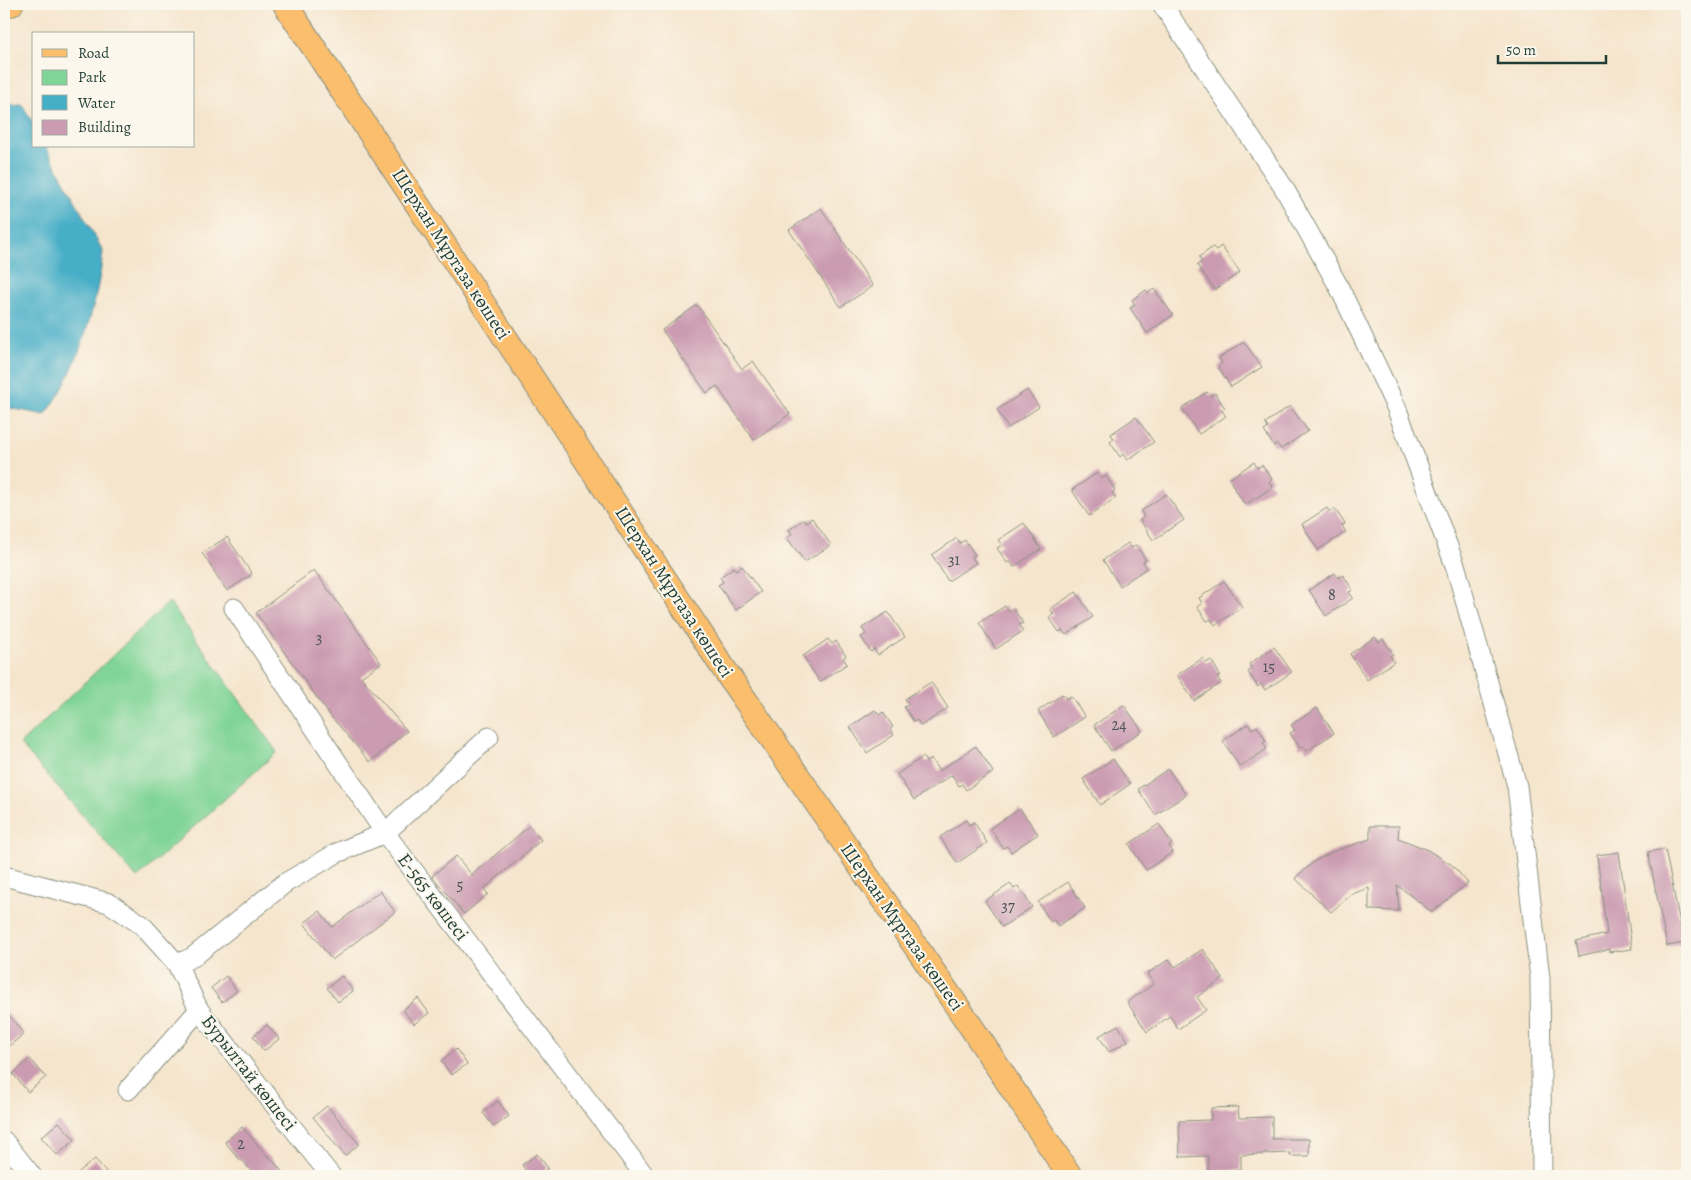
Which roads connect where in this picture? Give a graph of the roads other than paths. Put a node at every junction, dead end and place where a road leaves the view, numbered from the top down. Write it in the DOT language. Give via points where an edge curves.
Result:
graph roads {
  1 [pos="11,4"];
  2 [pos="285,4"];
  3 [pos="1162,4"];
  4 [pos="4,5"];
  5 [pos="234,608"];
  6 [pos="489,737"];
  7 [pos="385,833"];
  8 [pos="4,876"];
  9 [pos="177,964"];
  10 [pos="199,1010"];
  11 [pos="128,1090"];
  12 [pos="4,1141"];
  13 [pos="29,1175"];
  14 [pos="331,1176"];
  15 [pos="645,1176"];
  16 [pos="1070,1176"];
  17 [pos="1542,1176"];
  1 -- 4 [label="main road"];
  2 -- 16 [label="main road, Шерхан Мұртаза көшесі" via="730,678 970,1025"];
  3 -- 17 [label="street" via="1284,188 1339,287 1396,407 1456,568 1518,786 1540,978"];
  5 -- 7 [label="street, Е-565 көшесі"];
  6 -- 7 [label="street"];
  7 -- 9 [label="street" via="337,853 285,883 194,957"];
  7 -- 15 [label="street, Е-565 көшесі"];
  8 -- 9 [label="street, Бурылтай көшесі" via="109,904 142,925"];
  9 -- 10 [label="street, Бурылтай көшесі"];
  10 -- 11 [label="street"];
  10 -- 14 [label="street, Бурылтай көшесі"];
  12 -- 13 [label="street"];
}
